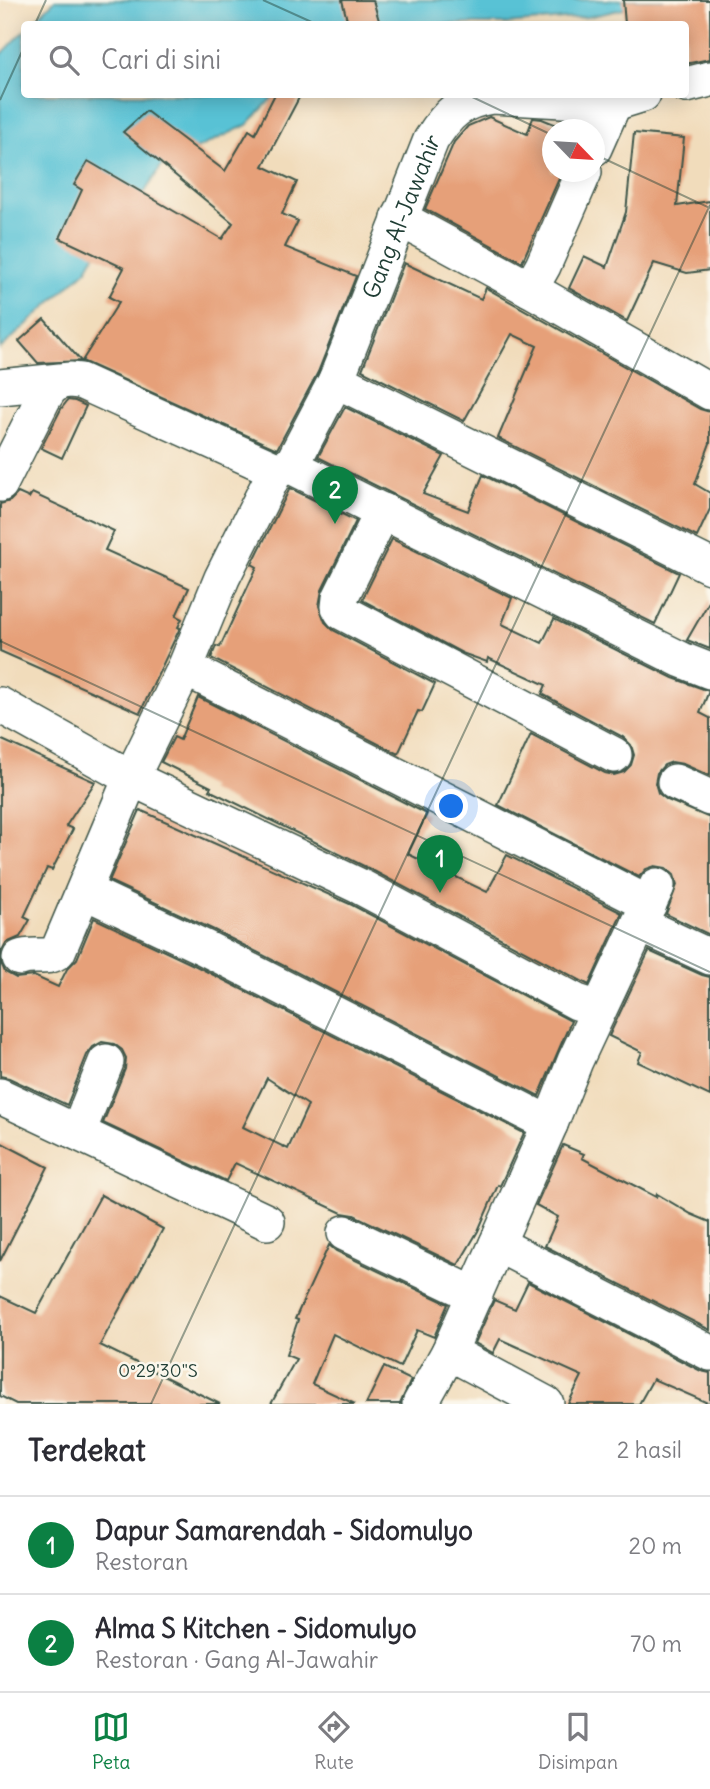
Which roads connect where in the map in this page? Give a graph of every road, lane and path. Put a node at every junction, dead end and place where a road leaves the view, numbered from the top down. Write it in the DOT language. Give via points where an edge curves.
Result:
graph roads {
  1 [pos="710,79"];
  2 [pos="689,84"];
  3 [pos="479,98"];
  4 [pos="583,98"];
  5 [pos="629,99"];
  6 [pos="605,133"];
  7 [pos="580,182"];
  8 [pos="399,218"];
  9 [pos="530,289"];
  10 [pos="336,380"];
  11 [pos="59,382"];
  12 [pos="0,387"];
  13 [pos="710,392"];
  14 [pos="284,468"];
  15 [pos="0,484"];
  16 [pos="383,512"];
  17 [pos="710,566"];
  18 [pos="185,668"];
  19 [pos="710,671"];
  20 [pos="0,705"];
  21 [pos="614,754"];
  22 [pos="131,778"];
  23 [pos="675,782"];
  24 [pos="710,798"];
  25 [pos="84,891"];
  26 [pos="648,905"];
  27 [pos="710,957"];
  28 [pos="20,958"];
  29 [pos="598,1009"];
  30 [pos="106,1062"];
  31 [pos="0,1096"];
  32 [pos="550,1124"];
  33 [pos="78,1132"];
  34 [pos="267,1222"];
  35 [pos="345,1233"];
  36 [pos="497,1244"];
  37 [pos="475,1295"];
  38 [pos="449,1352"];
  39 [pos="710,1353"];
  40 [pos="420,1404"];
  41 [pos="546,1404"];
  1 -- 2 [label="street"];
  3 -- 8 [label="street, Gang Al-Jawahir" via="444,118"];
  4 -- 5 [label="street, Gang Al-Jawahir"];
  5 -- 6 [label="street"];
  7 -- 9 [label="street"];
  8 -- 9 [label="street"];
  8 -- 10 [label="street, Gang Al-Jawahir"];
  9 -- 13 [label="street"];
  10 -- 14 [label="street, Gang Al-Jawahir"];
  10 -- 17 [label="street"];
  11 -- 12 [label="street"];
  11 -- 14 [label="street" via="80,381"];
  11 -- 15 [label="street" via="43,399"];
  14 -- 16 [label="street"];
  14 -- 18 [label="street, Gang Al-Jawahir" via="222,578"];
  16 -- 19 [label="street"];
  16 -- 21 [label="street" via="340,598 342,612"];
  18 -- 22 [label="street, Gang Al-Jawahir"];
  18 -- 26 [label="street"];
  20 -- 22 [label="street"];
  22 -- 25 [label="street, Gang Al-Jawahir"];
  22 -- 29 [label="street" via="361,887"];
  23 -- 24 [label="street"];
  25 -- 28 [label="street, Gang Al-Jawahir" via="55,954"];
  25 -- 32 [label="street"];
  26 -- 27 [label="street"];
  26 -- 29 [label="street"];
  29 -- 32 [label="street"];
  30 -- 33 [label="street"];
  31 -- 33 [label="street"];
  32 -- 36 [label="street"];
  33 -- 34 [label="street"];
  35 -- 37 [label="street"];
  36 -- 37 [label="street"];
  36 -- 39 [label="street"];
  37 -- 38 [label="street"];
  38 -- 40 [label="street"];
  38 -- 41 [label="street"];
}
